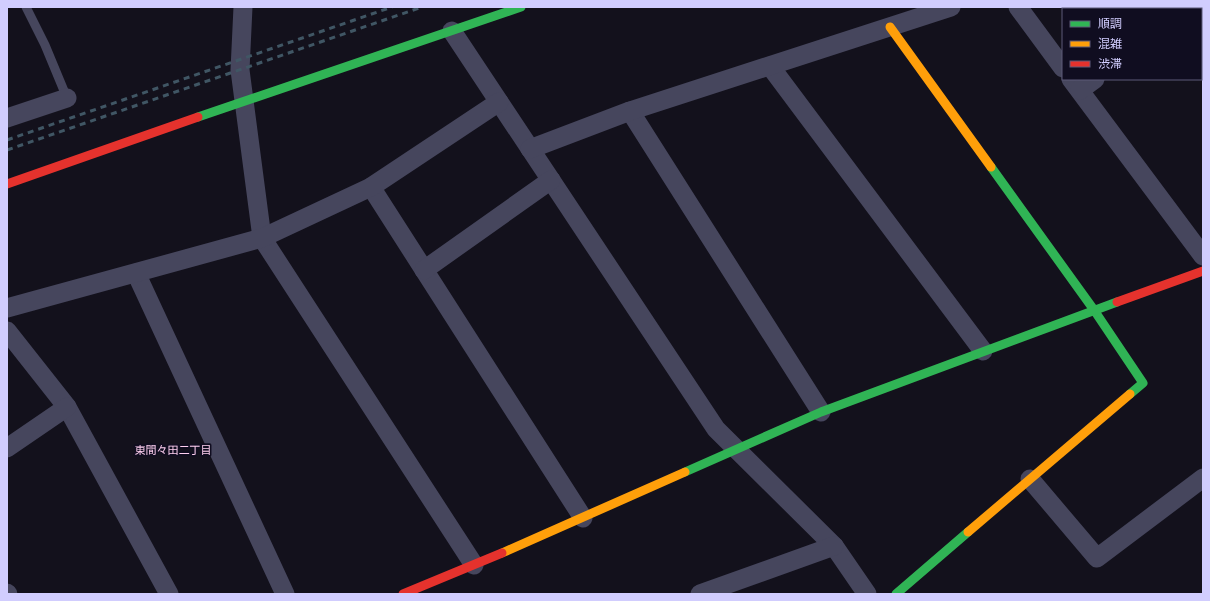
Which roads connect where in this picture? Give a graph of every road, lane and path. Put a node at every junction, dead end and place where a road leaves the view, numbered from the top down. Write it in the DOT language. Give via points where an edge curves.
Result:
graph roads {
  1 [pos="26,7"];
  2 [pos="243,7"];
  3 [pos="521,7"];
  4 [pos="951,7"];
  5 [pos="1018,7"];
  6 [pos="890,28"];
  7 [pos="452,31"];
  8 [pos="770,66"];
  9 [pos="1062,67"];
  10 [pos="1092,80"];
  11 [pos="1076,85"];
  12 [pos="66,98"];
  13 [pos="245,100"];
  14 [pos="499,102"];
  15 [pos="630,111"];
  16 [pos="7,118"];
  17 [pos="530,150"];
  18 [pos="551,180"];
  19 [pos="7,184"];
  20 [pos="371,187"];
  21 [pos="262,238"];
  22 [pos="1203,256"];
  23 [pos="424,270"];
  24 [pos="1203,271"];
  25 [pos="136,273"];
  26 [pos="7,308"];
  27 [pos="1094,310"];
  28 [pos="7,331"];
  29 [pos="983,350"];
  30 [pos="67,407"];
  31 [pos="822,412"];
  32 [pos="7,448"];
  33 [pos="736,450"];
  34 [pos="1203,478"];
  35 [pos="1030,479"];
  36 [pos="583,518"];
  37 [pos="834,546"];
  38 [pos="474,565"];
  39 [pos="169,594"];
  40 [pos="285,594"];
  41 [pos="402,594"];
  42 [pos="700,594"];
  43 [pos="867,594"];
  44 [pos="896,594"];
  1 -- 12 [label="lane" via="46,45"];
  2 -- 13 [label="street" via="240,60"];
  3 -- 7 [label="street"];
  4 -- 6 [label="street"];
  5 -- 9 [label="street"];
  6 -- 8 [label="street"];
  6 -- 27 [label="street"];
  7 -- 13 [label="street"];
  7 -- 14 [label="street"];
  8 -- 15 [label="street"];
  8 -- 29 [label="street"];
  10 -- 11 [label="street"];
  11 -- 22 [label="street"];
  12 -- 16 [label="street"];
  13 -- 19 [label="street"];
  13 -- 21 [label="street"];
  14 -- 17 [label="street"];
  14 -- 20 [label="street"];
  15 -- 17 [label="street"];
  15 -- 31 [label="street"];
  17 -- 18 [label="street"];
  18 -- 23 [label="street"];
  18 -- 33 [label="street" via="716,429"];
  20 -- 21 [label="street"];
  20 -- 23 [label="street"];
  21 -- 25 [label="street"];
  21 -- 38 [label="street"];
  23 -- 36 [label="street"];
  24 -- 27 [label="street"];
  25 -- 26 [label="street"];
  25 -- 40 [label="street"];
  27 -- 29 [label="street"];
  27 -- 35 [label="street" via="1143,383"];
  28 -- 30 [label="street"];
  29 -- 31 [label="street"];
  30 -- 32 [label="street"];
  30 -- 39 [label="street"];
  31 -- 33 [label="street"];
  33 -- 36 [label="street"];
  33 -- 37 [label="street"];
  34 -- 35 [label="street" via="1096,558"];
  35 -- 44 [label="street"];
  36 -- 38 [label="street"];
  37 -- 42 [label="street"];
  37 -- 43 [label="street"];
  38 -- 41 [label="street"];
}
